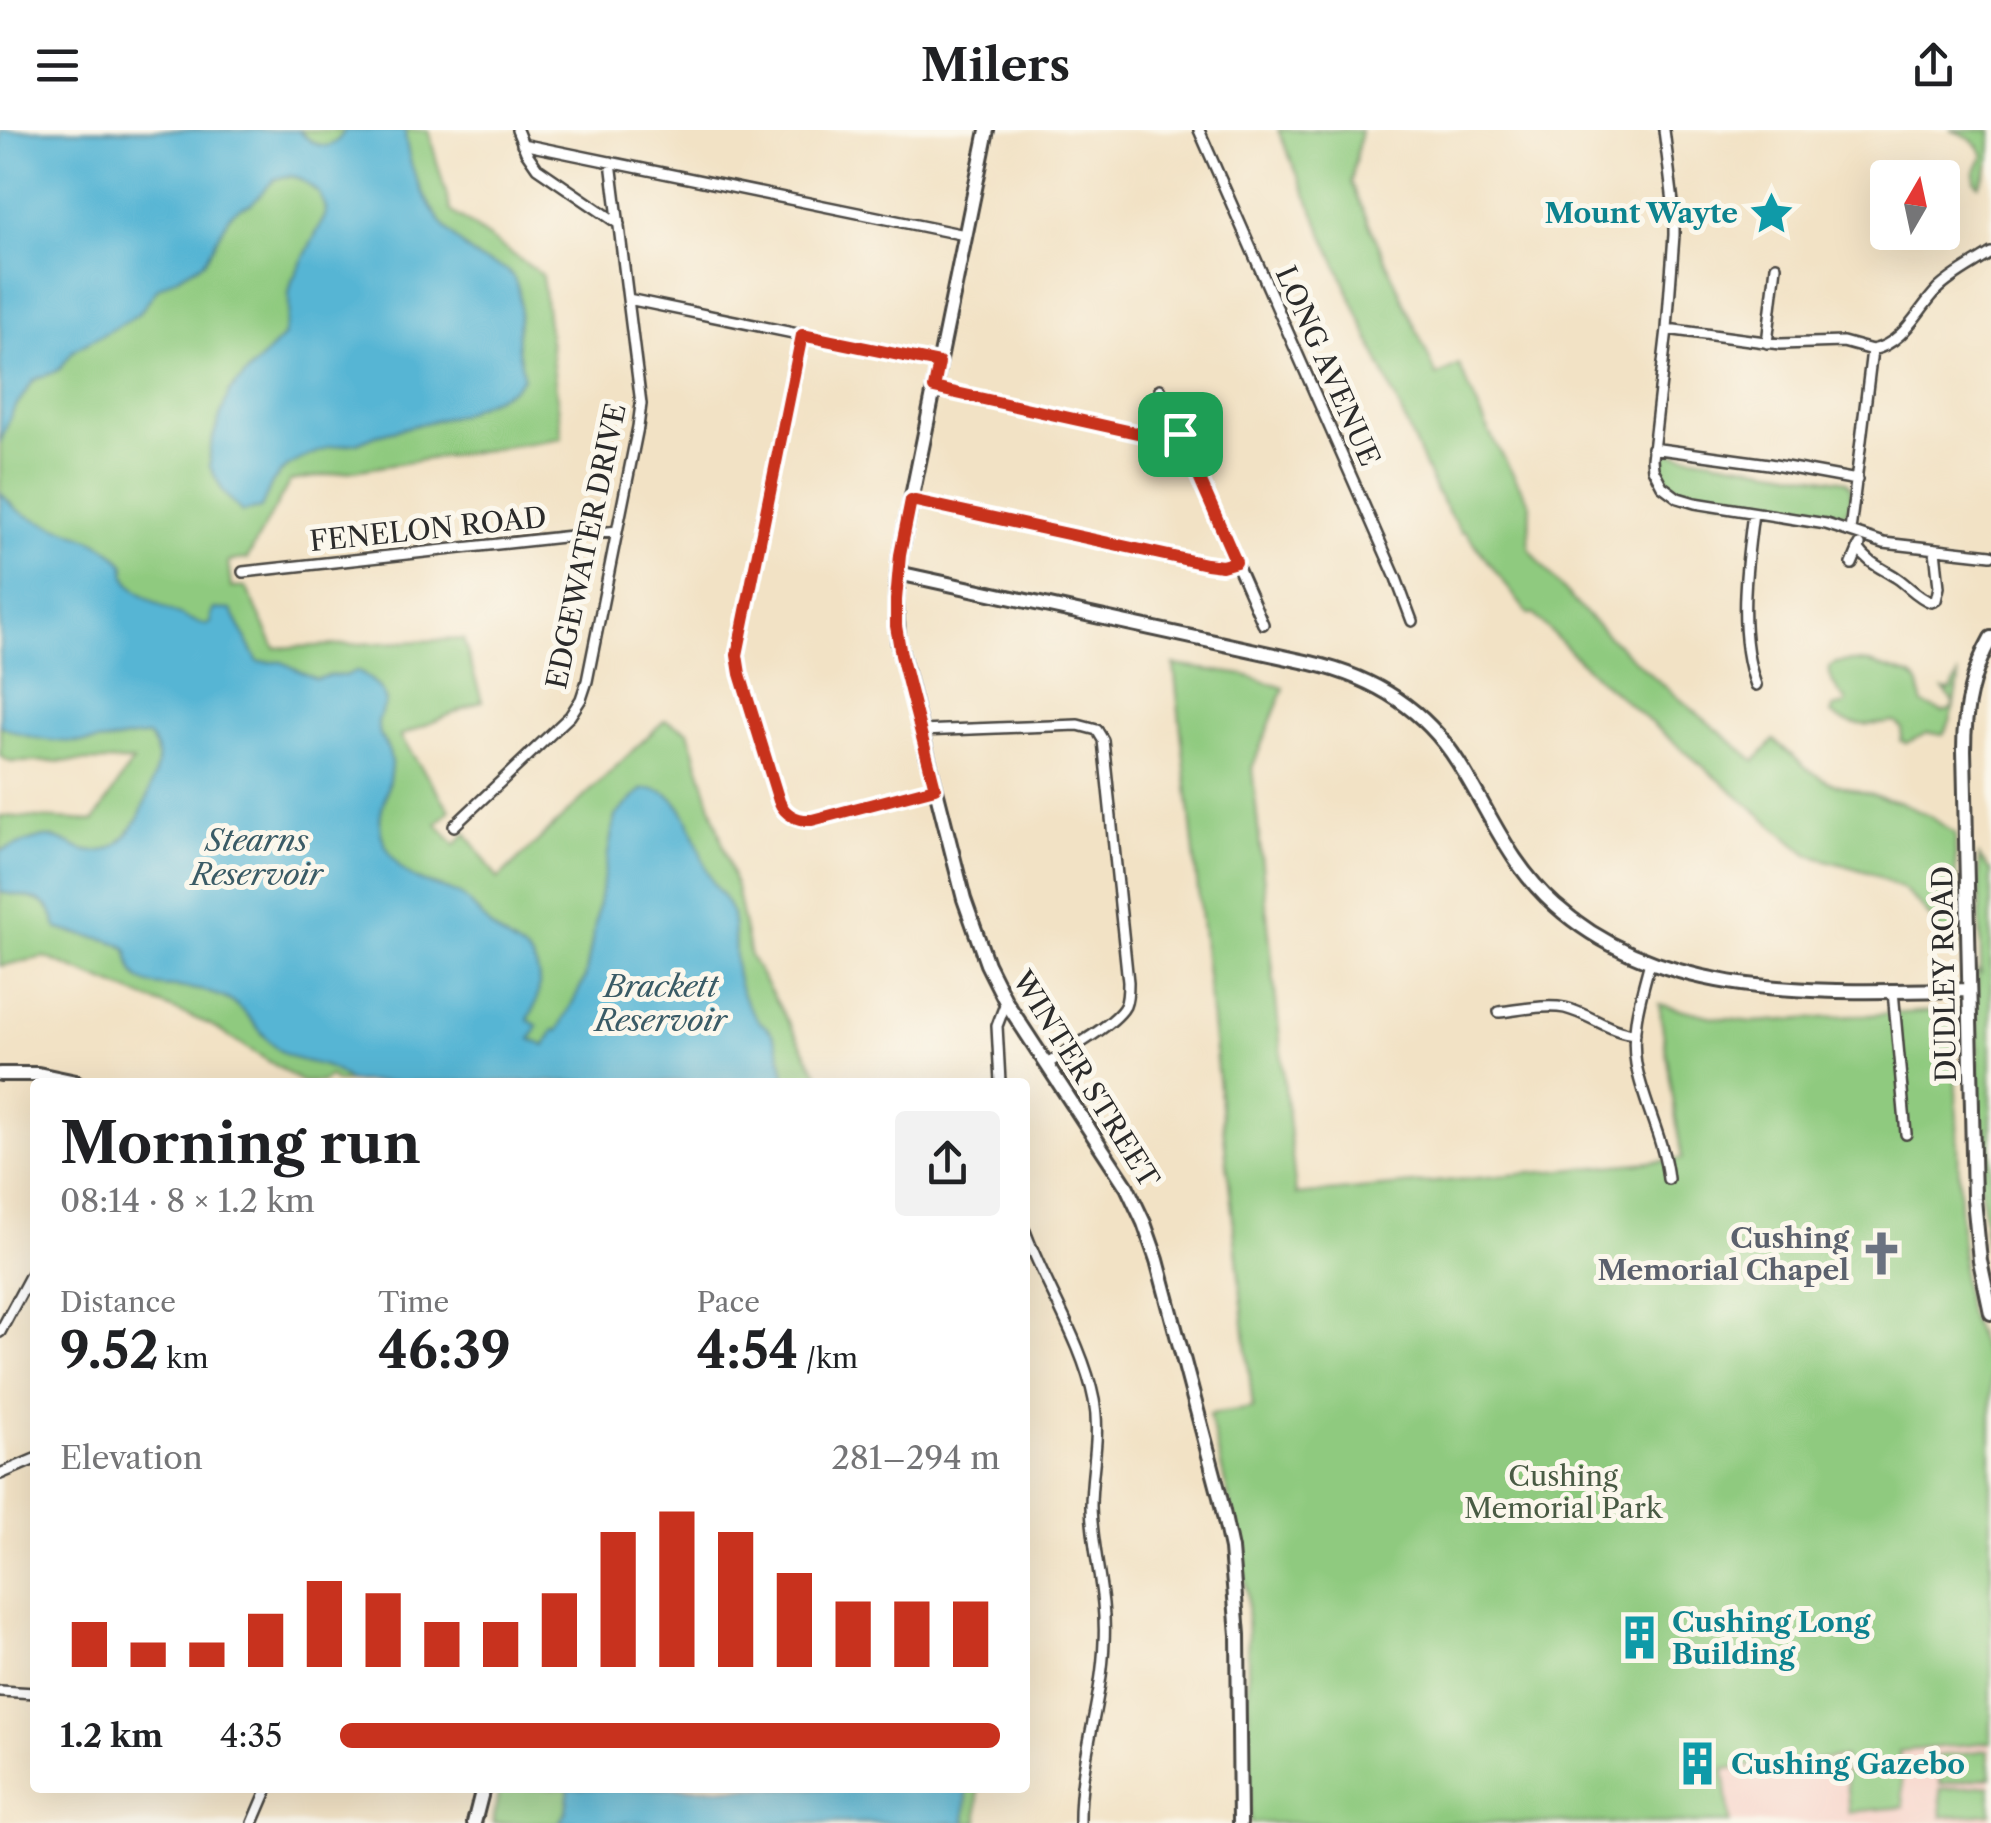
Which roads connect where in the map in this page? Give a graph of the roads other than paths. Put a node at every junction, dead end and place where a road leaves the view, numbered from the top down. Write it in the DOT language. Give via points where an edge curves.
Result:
graph roads {
  1 [pos="517,130"];
  2 [pos="987,130"];
  3 [pos="1199,130"];
  4 [pos="1664,130"];
  5 [pos="522,144"];
  6 [pos="611,162"];
  7 [pos="618,224"];
  8 [pos="966,235"];
  9 [pos="1991,253"];
  10 [pos="1776,266"];
  11 [pos="628,299"];
  12 [pos="1667,329"];
  13 [pos="802,335"];
  14 [pos="1767,343"];
  15 [pos="1872,350"];
  16 [pos="939,363"];
  17 [pos="934,388"];
  18 [pos="1160,389"];
  19 [pos="1180,434"];
  20 [pos="1652,448"];
  21 [pos="1857,480"];
  22 [pos="911,500"];
  23 [pos="1753,513"];
  24 [pos="617,531"];
  25 [pos="1850,532"];
  26 [pos="1860,543"];
  27 [pos="1936,550"];
  28 [pos="1991,555"];
  29 [pos="1236,562"];
  30 [pos="1852,564"];
  31 [pos="243,572"];
  32 [pos="898,572"];
  33 [pos="1412,621"];
  34 [pos="1263,624"];
  35 [pos="1991,638"];
  36 [pos="1756,686"];
  37 [pos="920,730"];
  38 [pos="935,788"];
  39 [pos="454,826"];
  40 [pos="1650,962"];
  41 [pos="1969,990"];
  42 [pos="1893,991"];
  43 [pos="1006,1002"];
  44 [pos="1499,1012"];
  45 [pos="1634,1034"];
  46 [pos="1047,1064"];
  47 [pos="0,1074"];
  48 [pos="57,1078"];
  49 [pos="1000,1078"];
  50 [pos="1906,1134"];
  51 [pos="1668,1179"];
  52 [pos="1030,1242"];
  53 [pos="30,1276"];
  54 [pos="1991,1313"];
  55 [pos="0,1332"];
  56 [pos="30,1461"];
  57 [pos="0,1474"];
  58 [pos="0,1690"];
  59 [pos="30,1693"];
  60 [pos="266,1793"];
  61 [pos="482,1793"];
  62 [pos="252,1823"];
  63 [pos="474,1823"];
  64 [pos="1080,1823"];
  65 [pos="1240,1823"];
  1 -- 5 [label="street"];
  2 -- 8 [label="street, WINTER STREET"];
  3 -- 33 [label="street, LONG AVENUE"];
  4 -- 12 [label="street" via="1674,223"];
  5 -- 6 [label="street"];
  5 -- 7 [label="street" via="544,174"];
  6 -- 7 [label="street, EDGEWATER DRIVE"];
  6 -- 8 [label="street"];
  7 -- 11 [label="street, EDGEWATER DRIVE"];
  8 -- 16 [label="street, WINTER STREET"];
  9 -- 15 [label="street" via="1942,286 1893,341"];
  10 -- 14 [label="street"];
  11 -- 13 [label="street"];
  11 -- 24 [label="street, EDGEWATER DRIVE" via="641,404"];
  12 -- 14 [label="street"];
  12 -- 20 [label="street"];
  13 -- 16 [label="street"];
  13 -- 38 [label="street" via="738,648 740,674 779,801 792,816 812,820"];
  14 -- 15 [label="street" via="1843,342"];
  15 -- 21 [label="street"];
  16 -- 17 [label="street, WINTER STREET"];
  17 -- 19 [label="street" via="1146,435"];
  17 -- 22 [label="street, WINTER STREET"];
  18 -- 19 [label="street"];
  19 -- 29 [label="street"];
  20 -- 21 [label="street"];
  20 -- 23 [label="street" via="1653,468 1670,493 1694,504"];
  21 -- 25 [label="street"];
  22 -- 29 [label="street" via="1206,564"];
  22 -- 32 [label="street, WINTER STREET"];
  23 -- 25 [label="street"];
  23 -- 36 [label="street" via="1745,642"];
  24 -- 31 [label="street, FENELON ROAD"];
  24 -- 39 [label="street, EDGEWATER DRIVE" via="581,699"];
  25 -- 26 [label="street"];
  26 -- 27 [label="street"];
  26 -- 27 [label="street" via="1870,563 1930,602 1938,593"];
  26 -- 30 [label="street"];
  27 -- 28 [label="street"];
  29 -- 34 [label="street"];
  32 -- 37 [label="street, WINTER STREET" via="896,626"];
  32 -- 40 [label="street" via="1330,667 1376,685 1446,746 1534,885 1589,931"];
  35 -- 41 [label="street, DUDLEY ROAD" via="1974,676 1964,728"];
  37 -- 38 [label="street, WINTER STREET"];
  37 -- 46 [label="street" via="1078,725 1097,730 1103,740 1127,1000 1111,1022"];
  38 -- 43 [label="street, WINTER STREET" via="971,923"];
  40 -- 42 [label="street" via="1761,986"];
  40 -- 45 [label="street"];
  41 -- 42 [label="street"];
  41 -- 54 [label="street, DUDLEY ROAD" via="1974,1199"];
  42 -- 50 [label="street"];
  43 -- 46 [label="street, WINTER STREET"];
  43 -- 49 [label="street" via="997,1026"];
  44 -- 45 [label="street" via="1561,1007"];
  45 -- 51 [label="street"];
  46 -- 65 [label="street, WINTER STREET" via="1144,1222 1220,1497 1236,1592"];
  47 -- 48 [label="street"];
  52 -- 64 [label="street" via="1086,1370 1097,1424 1091,1508 1104,1641"];
  53 -- 55 [label="street"];
  56 -- 57 [label="street"];
  58 -- 59 [label="street"];
  60 -- 62 [label="street"];
  61 -- 63 [label="street"];
}
